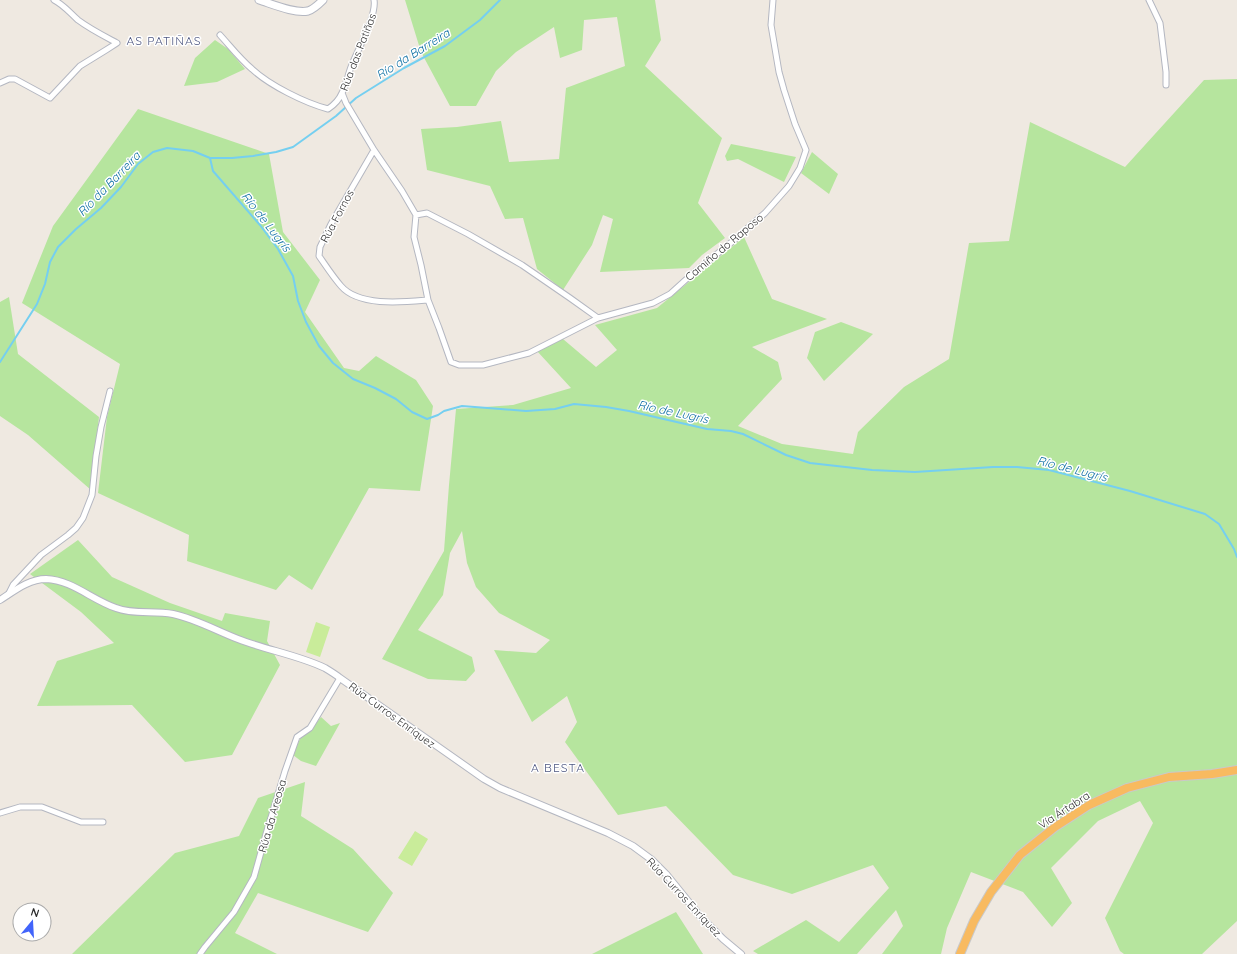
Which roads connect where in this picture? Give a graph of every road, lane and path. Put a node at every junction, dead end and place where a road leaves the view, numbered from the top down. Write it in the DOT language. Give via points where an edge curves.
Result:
graph roads {
  1 [pos="54,0"];
  2 [pos="259,0"];
  3 [pos="323,0"];
  4 [pos="374,0"];
  5 [pos="773,0"];
  6 [pos="1149,0"];
  7 [pos="220,35"];
  8 [pos="0,83"];
  9 [pos="1166,85"];
  10 [pos="342,93"];
  11 [pos="374,150"];
  12 [pos="416,215"];
  13 [pos="428,300"];
  14 [pos="598,318"];
  15 [pos="110,391"];
  16 [pos="8,595"];
  17 [pos="0,600"];
  18 [pos="340,678"];
  19 [pos="1237,770"];
  20 [pos="0,812"];
  21 [pos="103,822"];
  22 [pos="200,954"];
  23 [pos="741,954"];
  24 [pos="960,954"];
  1 -- 8 [label="street" via="62,4 78,20 117,43 80,66 50,98 15,79"];
  2 -- 3 [label="main road" via="299,11 319,5"];
  4 -- 10 [label="street, Rúa das Patiñas" via="375,6 364,38 351,65"];
  5 -- 14 [label="street, Camiño do Raposo" via="771,25 779,72 806,150 800,168 789,186 765,213 670,294 653,303"];
  6 -- 9 [label="street" via="1160,23"];
  7 -- 10 [label="street, Rúa das Patiñas" via="251,69 266,80 316,106 328,109 336,104"];
  10 -- 11 [label="street"];
  11 -- 12 [label="street"];
  11 -- 13 [label="street, Rúa Fornos" via="331,224 320,246 319,256 342,287 353,295 371,300 399,302"];
  12 -- 13 [label="street" via="414,237"];
  12 -- 14 [label="street" via="427,213 468,234 539,276"];
  13 -- 14 [label="street" via="451,362 459,365 483,365 529,353"];
  15 -- 16 [label="street" via="101,427 92,495 83,518 68,536 41,555 13,585"];
  16 -- 17 [label="street, Rúa Curros Enríquez"];
  16 -- 18 [label="street, Rúa Curros Enríquez" via="32,582 55,580 117,609 186,617 239,639 325,668"];
  18 -- 22 [label="street, Rúa da Areosa" via="310,728 297,737 278,792 254,877 234,912"];
  18 -- 23 [label="street, Rúa Curros Enríquez" via="484,779 633,846 652,860 700,916"];
  19 -- 24 [label="highway, Vía Ártabra" via="1169,777 1127,788 1089,805 1055,827 1020,855 991,892 974,921"];
  20 -- 21 [label="street" via="20,807 42,807 81,822"];
}
